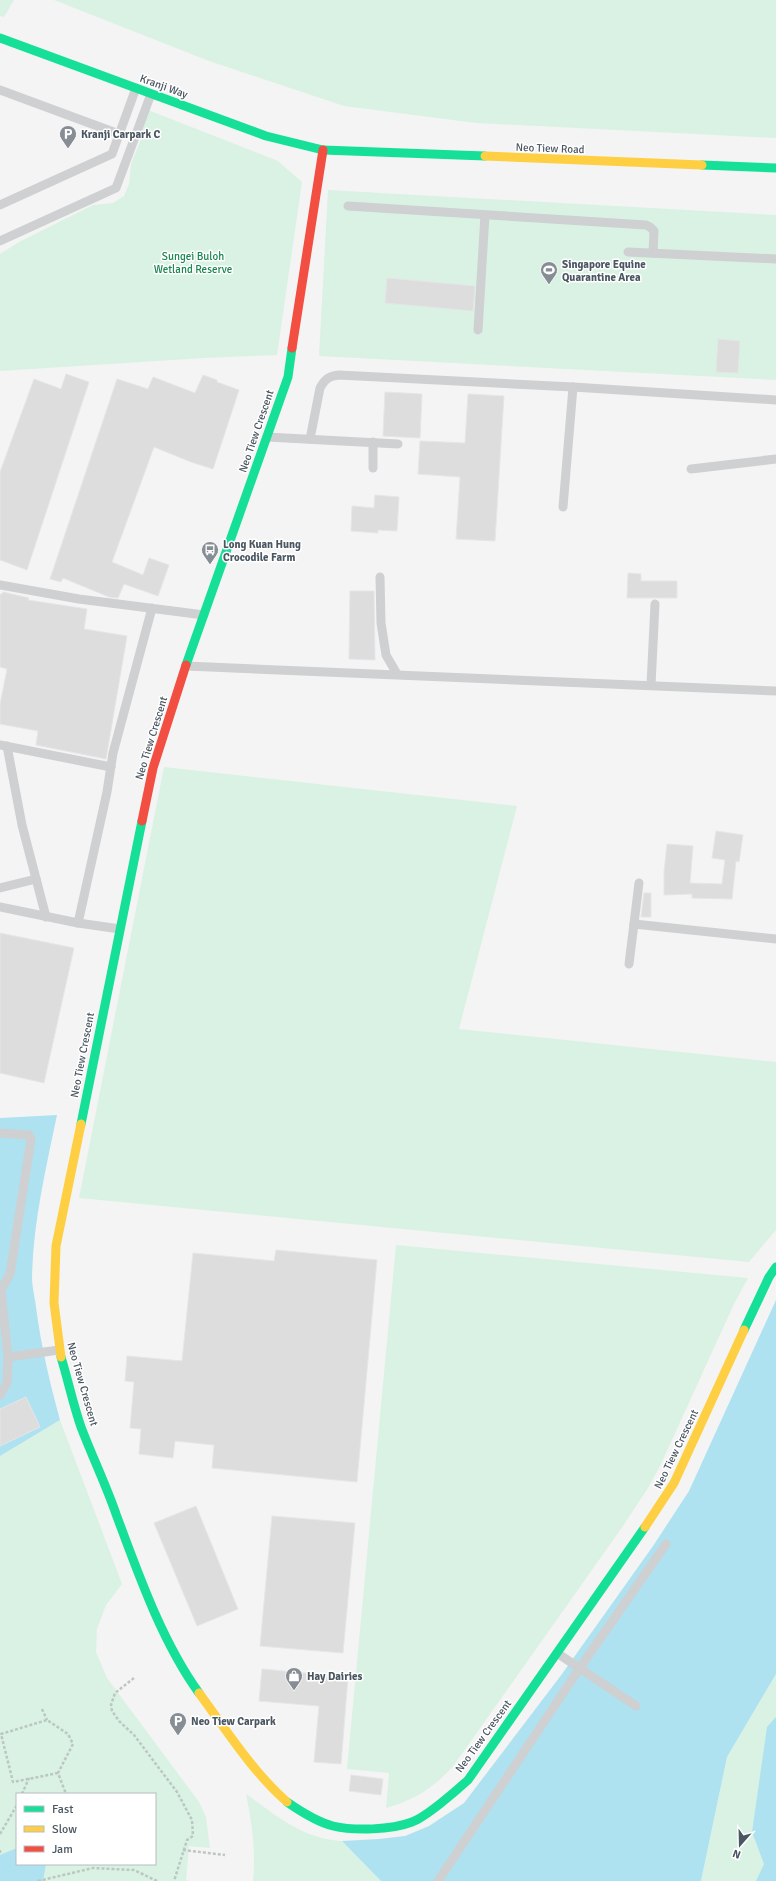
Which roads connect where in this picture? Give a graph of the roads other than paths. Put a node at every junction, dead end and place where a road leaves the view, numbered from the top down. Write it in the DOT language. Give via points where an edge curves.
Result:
graph roads {
  1 [pos="0,38"];
  2 [pos="136,88"];
  3 [pos="0,90"];
  4 [pos="151,94"];
  5 [pos="119,134"];
  6 [pos="323,150"];
  7 [pos="776,168"];
  8 [pos="0,205"];
  9 [pos="348,206"];
  10 [pos="485,215"];
  11 [pos="0,241"];
  12 [pos="628,252"];
  13 [pos="653,253"];
  14 [pos="776,259"];
  15 [pos="478,330"];
  16 [pos="573,387"];
  17 [pos="776,400"];
  18 [pos="267,437"];
  19 [pos="310,439"];
  20 [pos="373,442"];
  21 [pos="398,444"];
  22 [pos="776,459"];
  23 [pos="373,468"];
  24 [pos="691,469"];
  25 [pos="563,507"];
  26 [pos="380,577"];
  27 [pos="0,585"];
  28 [pos="655,604"];
  29 [pos="152,608"];
  30 [pos="204,615"];
  31 [pos="186,666"];
  32 [pos="397,674"];
  33 [pos="651,685"];
  34 [pos="776,690"];
  35 [pos="3,746"];
  36 [pos="111,767"];
  37 [pos="36,879"];
  38 [pos="639,883"];
  39 [pos="0,888"];
  40 [pos="0,907"];
  41 [pos="46,917"];
  42 [pos="78,923"];
  43 [pos="634,924"];
  44 [pos="120,929"];
  45 [pos="776,939"];
  46 [pos="629,964"];
  47 [pos="0,1133"];
  48 [pos="776,1268"];
  49 [pos="0,1290"];
  50 [pos="59,1350"];
  51 [pos="8,1357"];
  52 [pos="0,1395"];
  53 [pos="666,1544"];
  54 [pos="557,1653"];
  55 [pos="579,1668"];
  56 [pos="636,1706"];
  57 [pos="438,1881"];
  1 -- 2 [label="street, Kranji Way"];
  2 -- 4 [label="street, Kranji Way"];
  2 -- 5 [label="lane"];
  3 -- 5 [label="lane"];
  4 -- 6 [label="street, Kranji Way" via="266,136"];
  4 -- 11 [label="lane" via="116,188"];
  5 -- 8 [label="lane" via="112,154"];
  6 -- 7 [label="street, Neo Tiew Road"];
  6 -- 18 [label="street, Neo Tiew Crescent" via="288,377"];
  9 -- 10 [label="lane"];
  10 -- 13 [label="lane" via="646,225 654,231"];
  10 -- 15 [label="lane"];
  12 -- 13 [label="lane"];
  13 -- 14 [label="lane"];
  16 -- 17 [label="lane"];
  16 -- 19 [label="lane" via="330,376 320,388"];
  16 -- 25 [label="lane"];
  18 -- 19 [label="lane"];
  18 -- 30 [label="street, Neo Tiew Crescent"];
  19 -- 20 [label="lane"];
  20 -- 21 [label="lane"];
  20 -- 23 [label="lane"];
  22 -- 24 [label="lane"];
  26 -- 32 [label="lane" via="381,623 386,655"];
  27 -- 29 [label="lane" via="79,599"];
  28 -- 33 [label="lane"];
  29 -- 30 [label="lane"];
  29 -- 36 [label="lane"];
  30 -- 31 [label="street, Neo Tiew Crescent"];
  31 -- 32 [label="lane"];
  31 -- 44 [label="street, Neo Tiew Crescent" via="153,768"];
  32 -- 33 [label="lane"];
  33 -- 34 [label="lane"];
  35 -- 36 [label="lane"];
  35 -- 37 [label="lane"];
  36 -- 42 [label="lane"];
  37 -- 39 [label="lane"];
  37 -- 41 [label="lane"];
  38 -- 43 [label="lane"];
  40 -- 41 [label="lane"];
  41 -- 42 [label="lane"];
  42 -- 44 [label="lane"];
  43 -- 45 [label="lane"];
  43 -- 46 [label="lane"];
  44 -- 50 [label="street, Neo Tiew Crescent" via="56,1246 54,1303"];
  47 -- 49 [label="lane" via="29,1135 31,1139 10,1274"];
  48 -- 54 [label="street, Neo Tiew Crescent" via="755,1306 674,1483"];
  49 -- 51 [label="lane"];
  50 -- 51 [label="lane"];
  50 -- 54 [label="street, Neo Tiew Crescent" via="81,1426 133,1561 170,1646 189,1679 256,1771 288,1803 333,1826 389,1828 413,1822 468,1780"];
  51 -- 52 [label="lane" via="7,1383"];
  53 -- 55 [label="lane"];
  54 -- 55 [label="lane"];
  55 -- 56 [label="lane"];
  55 -- 57 [label="lane"];
}
